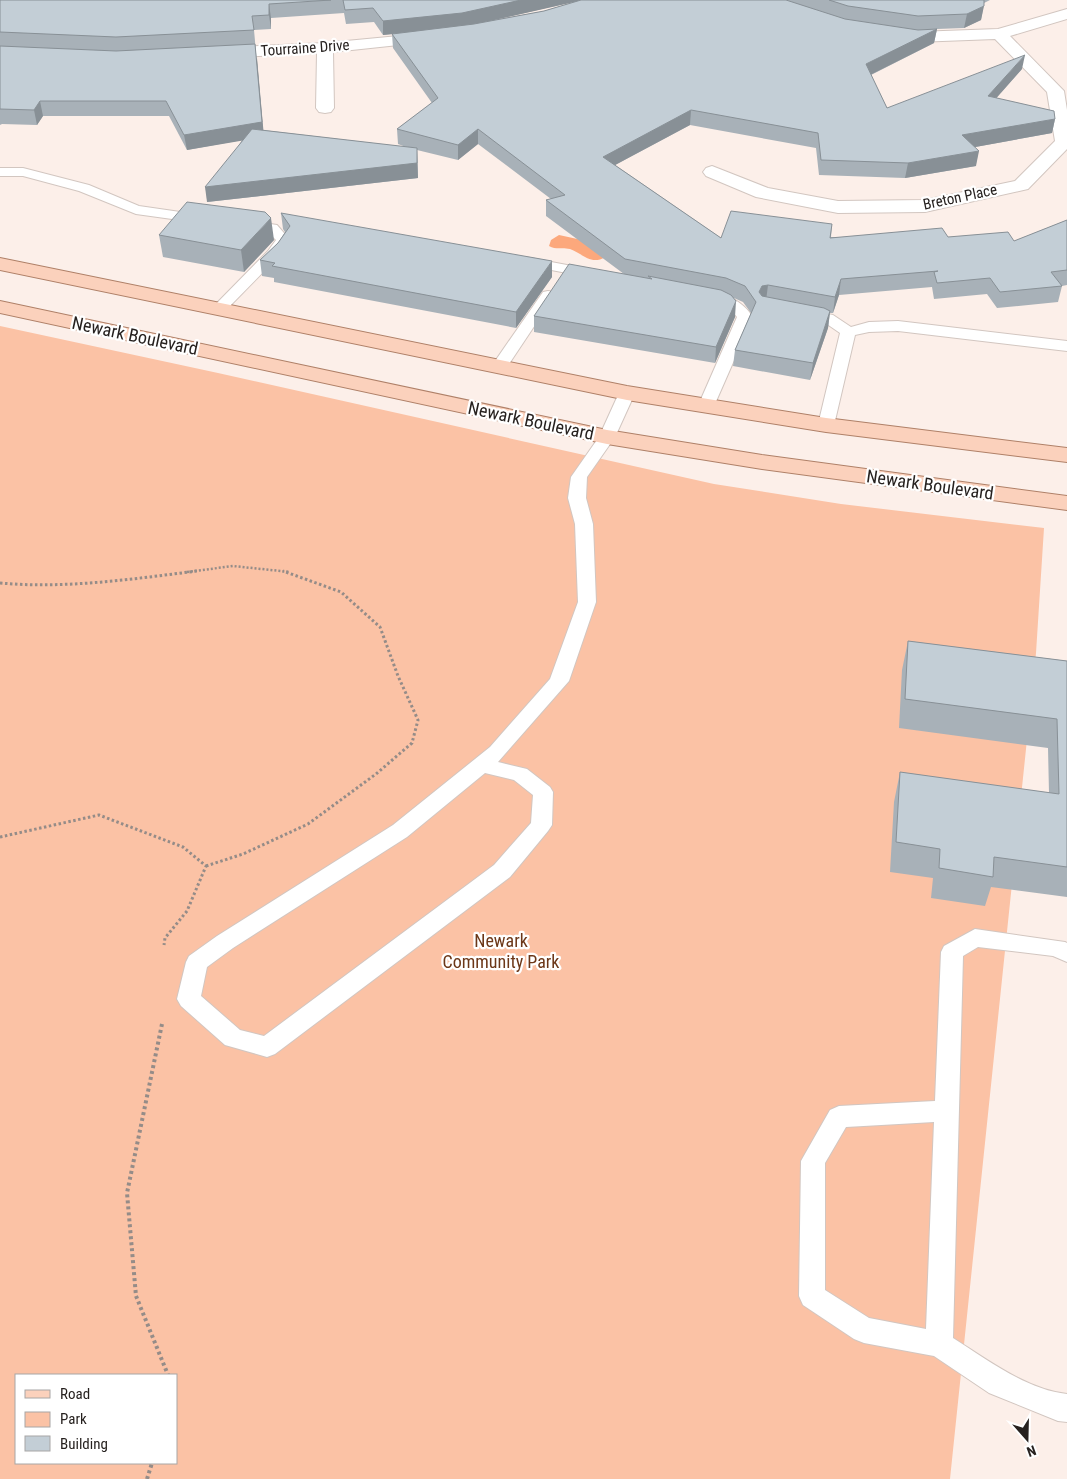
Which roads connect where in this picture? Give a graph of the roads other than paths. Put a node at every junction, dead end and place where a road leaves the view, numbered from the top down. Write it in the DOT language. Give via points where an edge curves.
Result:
graph roads {
  1 [pos="1067,14"];
  2 [pos="880,31"];
  3 [pos="1000,34"];
  4 [pos="444,36"];
  5 [pos="324,48"];
  6 [pos="206,54"];
  7 [pos="325,108"];
  8 [pos="0,172"];
  9 [pos="712,172"];
  10 [pos="214,220"];
  11 [pos="234,223"];
  12 [pos="508,257"];
  13 [pos="0,264"];
  14 [pos="567,269"];
  15 [pos="604,276"];
  16 [pos="696,294"];
  17 [pos="0,307"];
  18 [pos="219,309"];
  19 [pos="784,310"];
  20 [pos="848,332"];
  21 [pos="1067,346"];
  22 [pos="499,367"];
  23 [pos="627,393"];
  24 [pos="706,406"];
  25 [pos="826,425"];
  26 [pos="607,437"];
  27 [pos="1067,455"];
  28 [pos="1067,503"];
  29 [pos="481,765"];
  30 [pos="1067,953"];
  31 [pos="947,1112"];
  32 [pos="939,1344"];
  33 [pos="1067,1408"];
  1 -- 3 [label="street"];
  2 -- 3 [label="street" via="916,37"];
  3 -- 9 [label="street, Breton Place" via="1055,91 1064,142 1021,185 925,206 838,207 763,193"];
  4 -- 5 [label="street, Tourraine Drive"];
  5 -- 6 [label="street, Tourraine Drive"];
  5 -- 7 [label="street"];
  8 -- 10 [label="lane" via="23,172 84,188 136,210"];
  11 -- 18 [label="lane" via="272,228 283,240"];
  12 -- 14 [label="lane"];
  13 -- 18 [label="main road"];
  14 -- 15 [label="lane"];
  14 -- 22 [label="lane"];
  16 -- 24 [label="lane" via="734,304 745,317"];
  17 -- 26 [label="main road, Newark Boulevard"];
  18 -- 22 [label="main road"];
  19 -- 20 [label="lane" via="828,318"];
  20 -- 21 [label="lane" via="898,326"];
  20 -- 25 [label="lane"];
  22 -- 23 [label="main road"];
  23 -- 24 [label="main road"];
  23 -- 26 [label="lane"];
  24 -- 25 [label="main road"];
  25 -- 27 [label="main road"];
  26 -- 28 [label="main road, Newark Boulevard" via="762,462"];
  26 -- 29 [label="lane" via="579,476 577,498 584,524 587,602 559,681 498,752"];
  29 -- 29 [label="lane" via="400,831 197,962 189,999 234,1038 267,1047 502,871 542,825 543,792 520,774"];
  30 -- 31 [label="lane" via="1058,948 975,938 952,952"];
  31 -- 32 [label="lane"];
  31 -- 32 [label="lane" via="839,1118 813,1161 812,1296 864,1330"];
  32 -- 33 [label="lane" via="999,1384"];
}
